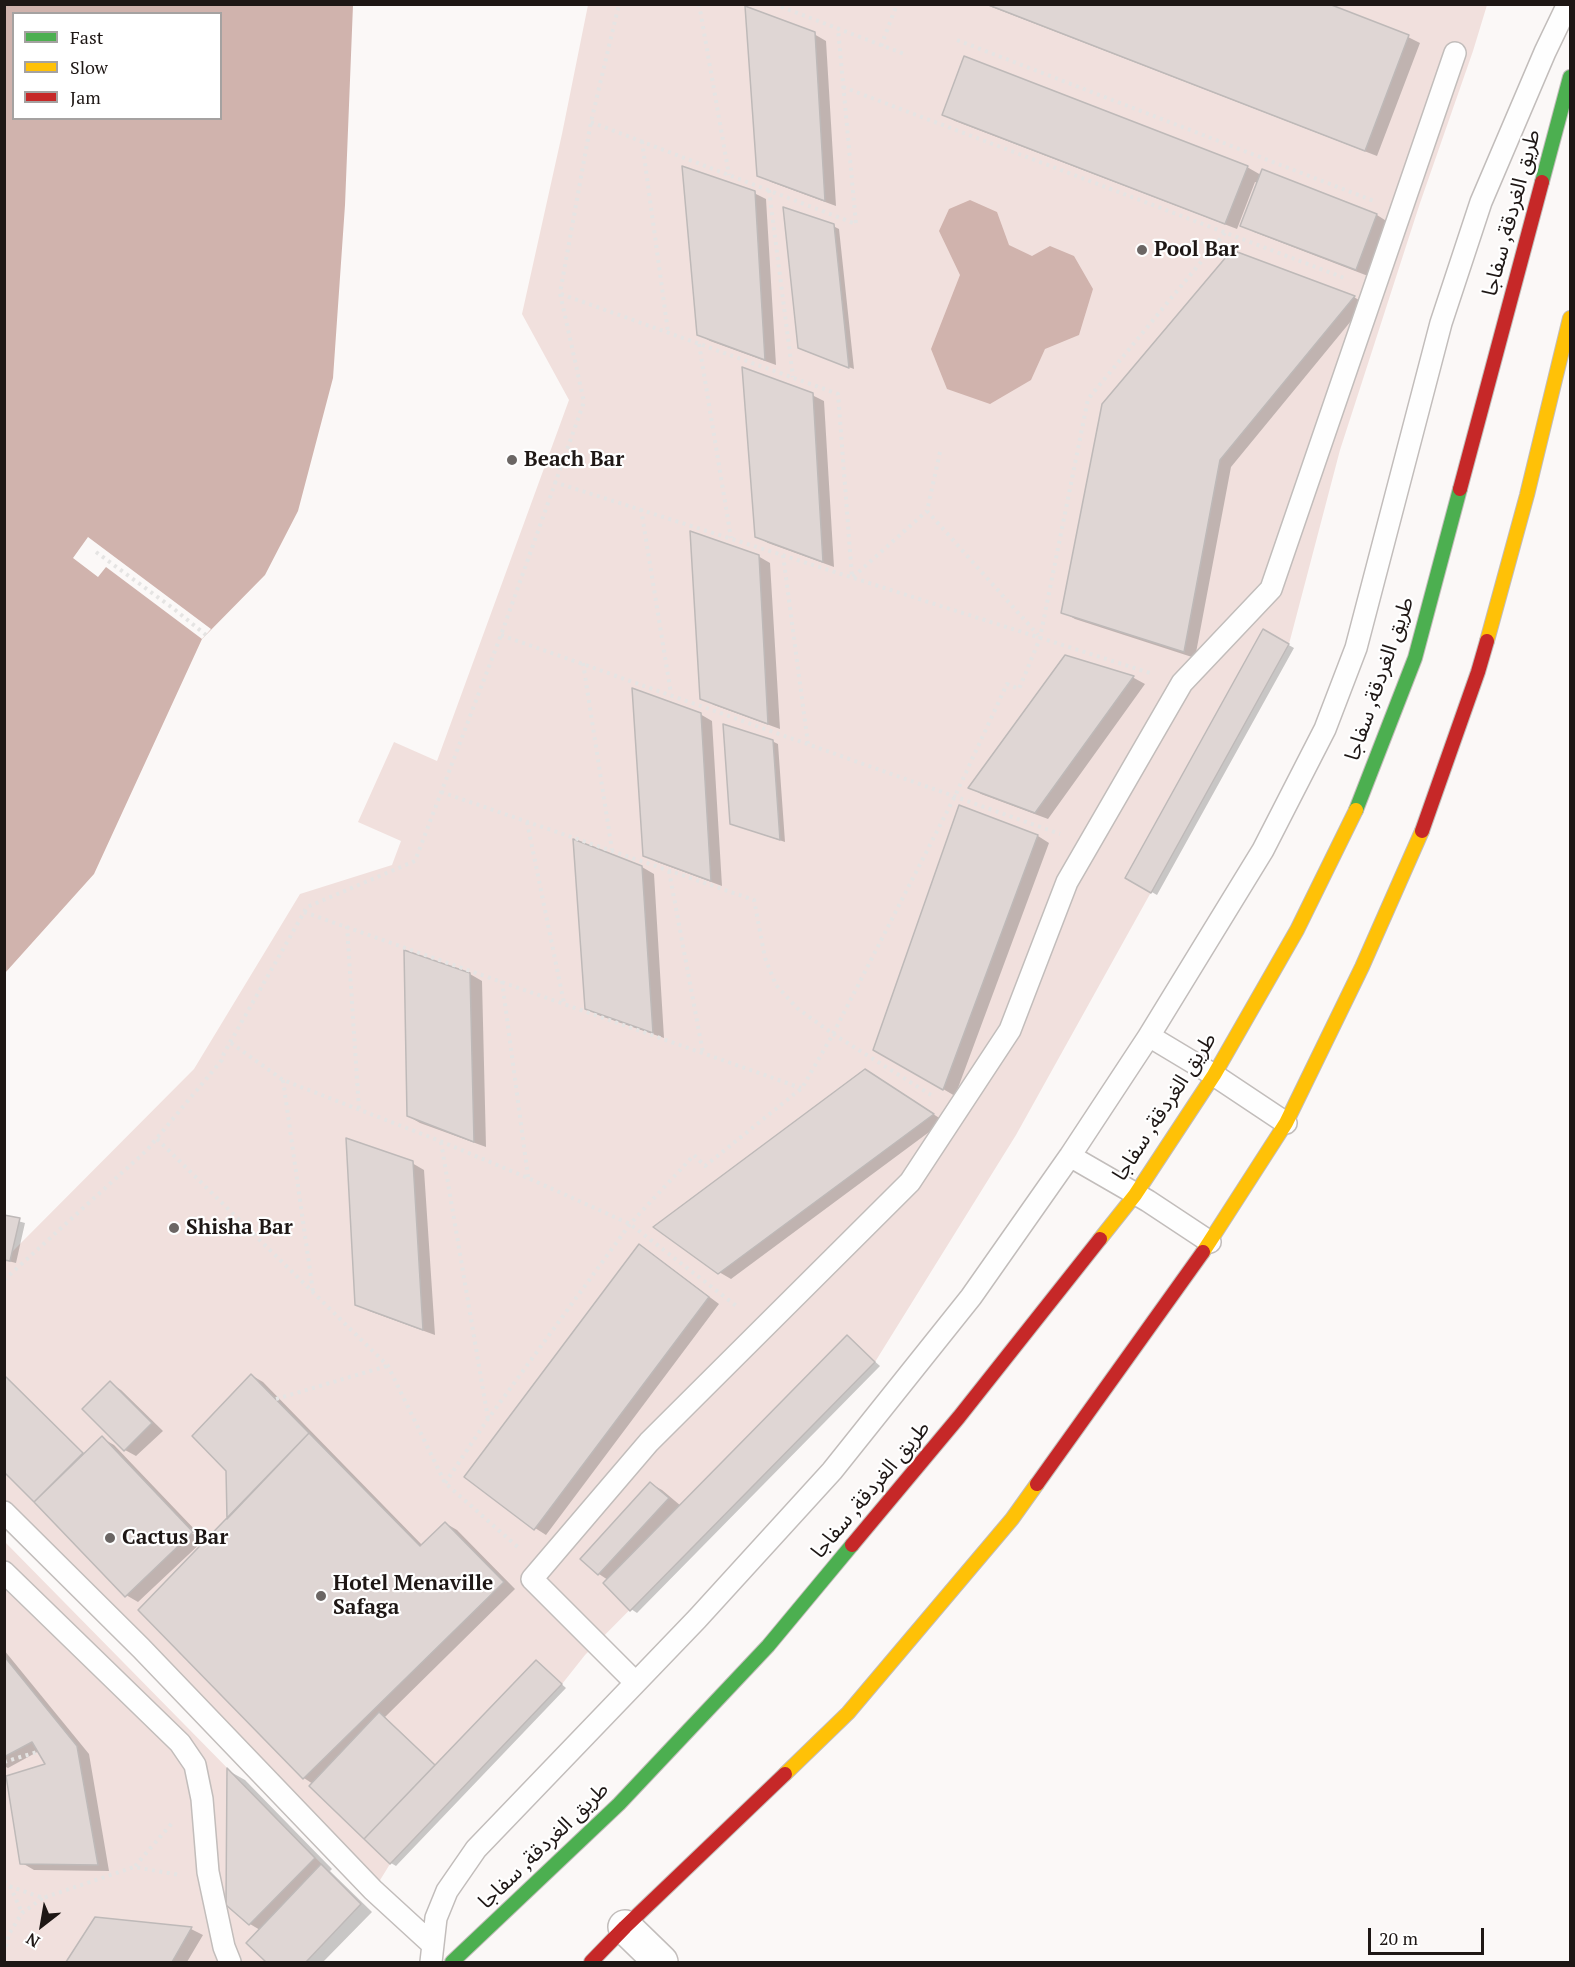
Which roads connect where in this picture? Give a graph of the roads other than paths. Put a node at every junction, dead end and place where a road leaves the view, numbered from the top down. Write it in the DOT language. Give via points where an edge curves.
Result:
graph roads {
  1 [pos="1568,4"];
  2 [pos="1455,53"];
  3 [pos="1570,77"];
  4 [pos="1570,318"];
  5 [pos="1149,1036"];
  6 [pos="1214,1075"];
  7 [pos="1286,1123"];
  8 [pos="1070,1156"];
  9 [pos="1135,1195"];
  10 [pos="1210,1242"];
  11 [pos="4,1512"];
  12 [pos="4,1572"];
  13 [pos="635,1682"];
  14 [pos="625,1927"];
  15 [pos="432,1954"];
  16 [pos="230,1962"];
  17 [pos="452,1962"];
  18 [pos="591,1962"];
  19 [pos="661,1962"];
  1 -- 5 [label="lane" via="1481,202 1444,312 1356,648 1325,729 1263,850"];
  2 -- 13 [label="lane" via="1271,589 1182,683 1067,882 1010,1030 910,1182 649,1442 532,1579"];
  3 -- 6 [label="main road, طريق الغردقة, سفاجا" via="1415,658 1354,813 1297,930"];
  4 -- 7 [label="main road" via="1478,672 1425,823 1362,967"];
  5 -- 6 [label="lane"];
  5 -- 8 [label="lane"];
  6 -- 7 [label="lane"];
  6 -- 9 [label="main road, طريق الغردقة, سفاجا"];
  7 -- 10 [label="main road"];
  8 -- 9 [label="lane"];
  8 -- 13 [label="lane" via="971,1297 832,1471"];
  9 -- 10 [label="lane"];
  9 -- 17 [label="main road, طريق الغردقة, سفاجا" via="959,1417 768,1646 619,1804"];
  10 -- 14 [label="main road" via="1012,1519 848,1713"];
  11 -- 15 [label="lane" via="149,1656"];
  12 -- 16 [label="lane" via="180,1743 195,1766 210,1881"];
  13 -- 15 [label="lane" via="476,1849 447,1890 436,1918"];
  14 -- 18 [label="main road"];
  14 -- 19 [label="street"];
}
